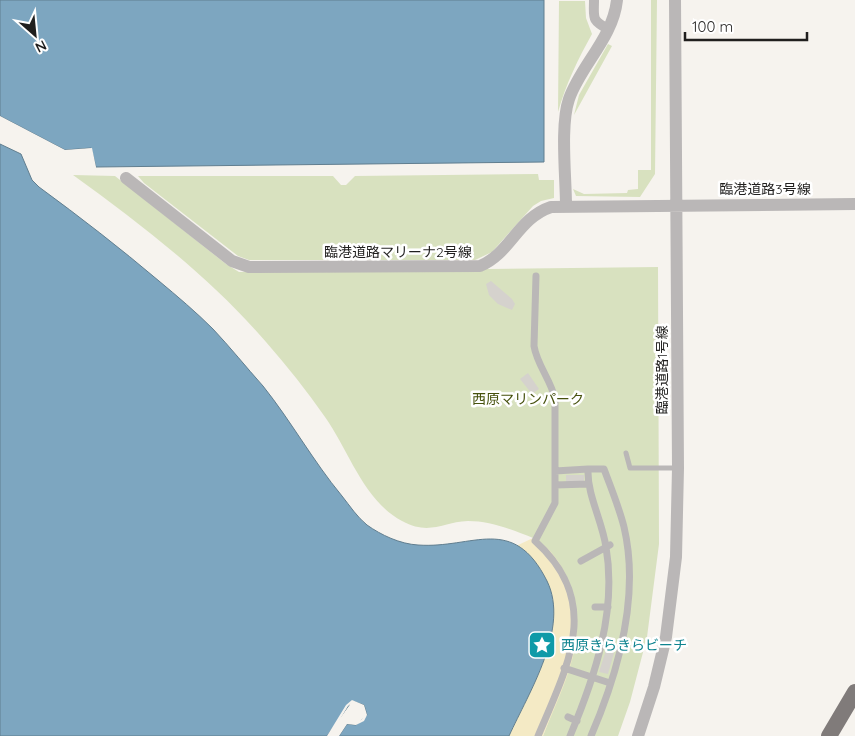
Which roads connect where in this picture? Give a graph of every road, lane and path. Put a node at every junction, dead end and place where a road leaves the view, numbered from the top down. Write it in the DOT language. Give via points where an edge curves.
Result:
graph roads {
  1 [pos="594,0"];
  2 [pos="617,0"];
  3 [pos="675,0"];
  4 [pos="608,29"];
  5 [pos="126,178"];
  6 [pos="855,204"];
  7 [pos="676,205"];
  8 [pos="566,206"];
  9 [pos="536,276"];
  10 [pos="626,453"];
  11 [pos="678,468"];
  12 [pos="588,469"];
  13 [pos="555,471"];
  14 [pos="588,484"];
  15 [pos="555,485"];
  16 [pos="608,546"];
  17 [pos="581,561"];
  18 [pos="595,607"];
  19 [pos="608,607"];
  20 [pos="590,650"];
  21 [pos="601,654"];
  22 [pos="564,668"];
  23 [pos="592,677"];
  24 [pos="610,683"];
  25 [pos="855,692"];
  26 [pos="568,717"];
  27 [pos="577,721"];
  28 [pos="538,736"];
  29 [pos="570,736"];
  30 [pos="591,736"];
  31 [pos="638,736"];
  32 [pos="829,736"];
  1 -- 4 [label="street" via="594,19"];
  2 -- 4 [label="street"];
  3 -- 7 [label="street, 臨港道路1号線"];
  4 -- 8 [label="street" via="573,91 566,110"];
  5 -- 8 [label="street, 臨港道路マリーナ2号線" via="232,261 249,267 480,266 495,256 533,214 551,207"];
  6 -- 7 [label="street, 臨港道路3号線"];
  7 -- 8 [label="street, 臨港道路マリーナ2号線"];
  7 -- 11 [label="street, 臨港道路1号線"];
  9 -- 13 [label="street" via="534,346 555,399"];
  10 -- 11 [label="lane" via="630,468"];
  11 -- 31 [label="street, 臨港道路1号線" via="676,557 670,614 654,687"];
  12 -- 13 [label="street"];
  12 -- 14 [label="street"];
  12 -- 24 [label="street" via="604,469 624,528 628,560 627,610"];
  13 -- 15 [label="street"];
  14 -- 15 [label="street"];
  14 -- 16 [label="street"];
  15 -- 22 [label="street" via="555,502 535,541 558,566 572,596 575,625"];
  16 -- 17 [label="street"];
  16 -- 19 [label="street" via="611,587"];
  18 -- 19 [label="street"];
  19 -- 21 [label="street"];
  20 -- 21 [label="street"];
  21 -- 23 [label="street"];
  22 -- 23 [label="street"];
  22 -- 28 [label="street"];
  23 -- 24 [label="street"];
  23 -- 27 [label="street"];
  24 -- 30 [label="street"];
  25 -- 32 [label="highway"];
  26 -- 27 [label="street"];
  27 -- 29 [label="street"];
}
